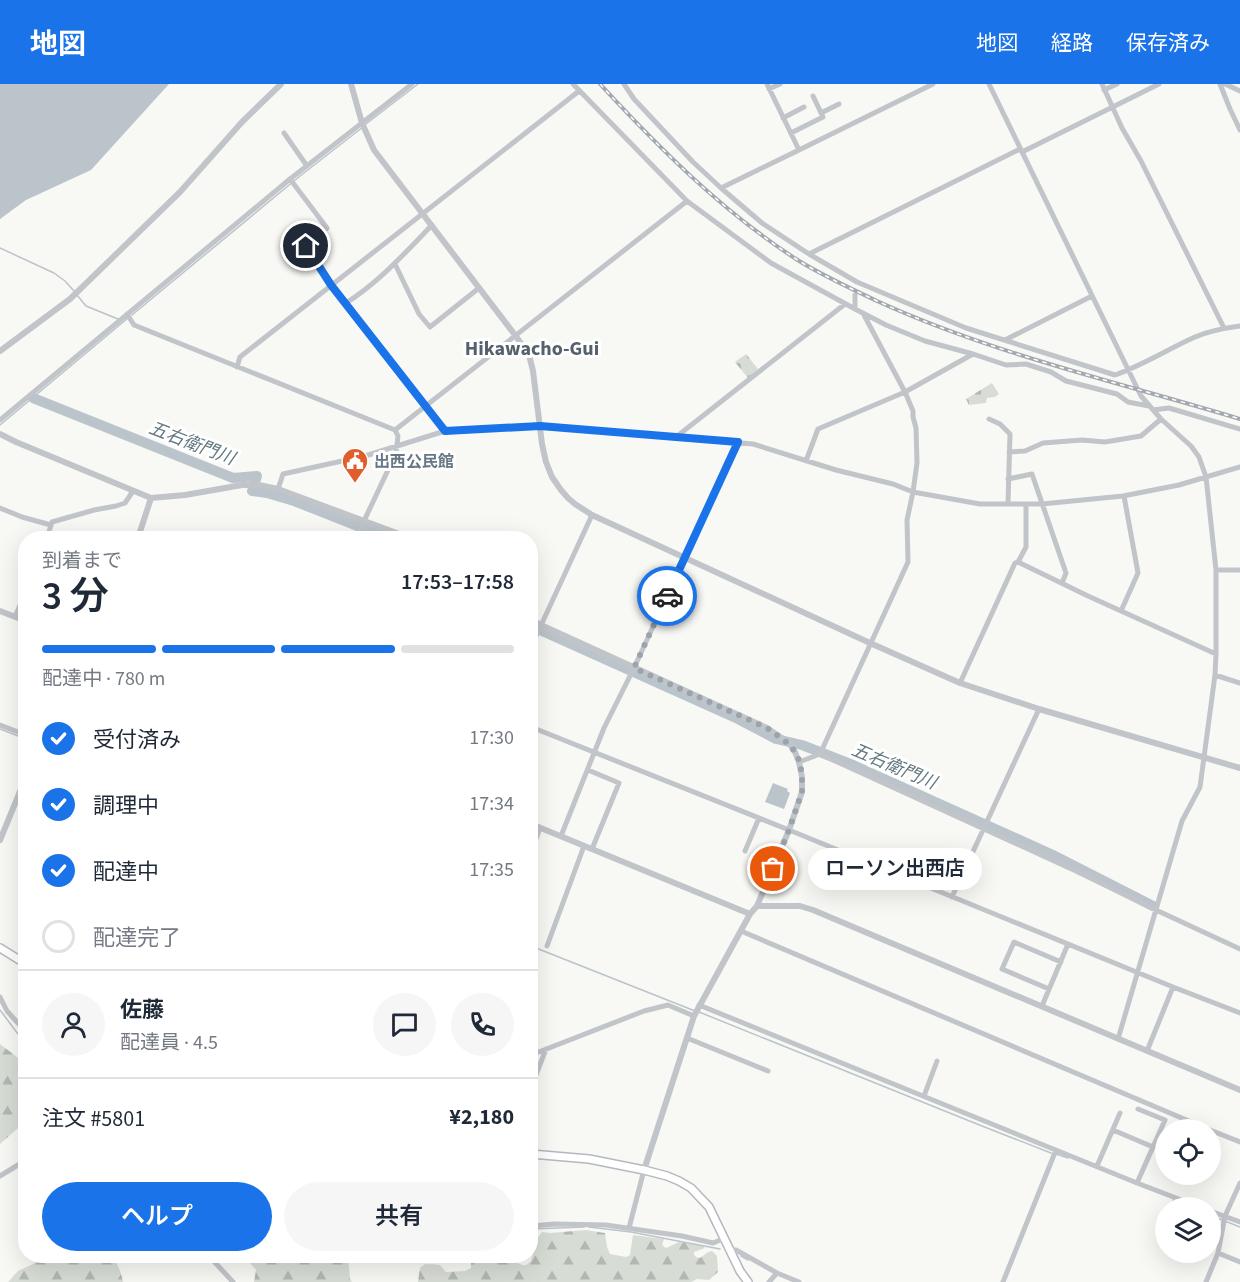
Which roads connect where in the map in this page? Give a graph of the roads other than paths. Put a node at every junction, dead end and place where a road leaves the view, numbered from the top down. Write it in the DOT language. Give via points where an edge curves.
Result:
graph roads {
  1 [pos="280,84"];
  2 [pos="351,84"];
  3 [pos="412,84"];
  4 [pos="573,84"];
  5 [pos="624,84"];
  6 [pos="780,84"];
  7 [pos="933,84"];
  8 [pos="989,84"];
  9 [pos="1117,84"];
  10 [pos="1159,84"];
  11 [pos="1220,84"];
  12 [pos="1225,84"];
  13 [pos="768,86"];
  14 [pos="1103,87"];
  15 [pos="1240,91"];
  16 [pos="579,92"];
  17 [pos="813,96"];
  18 [pos="839,104"];
  19 [pos="804,107"];
  20 [pos="1112,107"];
  21 [pos="821,113"];
  22 [pos="783,117"];
  23 [pos="362,123"];
  24 [pos="1240,130"];
  25 [pos="284,133"];
  26 [pos="791,133"];
  27 [pos="799,150"];
  28 [pos="1021,150"];
  29 [pos="307,166"];
  30 [pos="290,179"];
  31 [pos="721,188"];
  32 [pos="687,201"];
  33 [pos="423,213"];
  34 [pos="432,225"];
  35 [pos="808,254"];
  36 [pos="395,264"];
  37 [pos="857,282"];
  38 [pos="331,285"];
  39 [pos="479,288"];
  40 [pos="1092,296"];
  41 [pos="346,303"];
  42 [pos="845,304"];
  43 [pos="855,309"];
  44 [pos="863,313"];
  45 [pos="126,315"];
  46 [pos="1240,326"];
  47 [pos="1224,328"];
  48 [pos="515,335"];
  49 [pos="1005,340"];
  50 [pos="0,351"];
  51 [pos="973,354"];
  52 [pos="237,366"];
  53 [pos="1129,370"];
  54 [pos="905,392"];
  55 [pos="426,406"];
  56 [pos="1151,408"];
  57 [pos="989,419"];
  58 [pos="1161,419"];
  59 [pos="0,420"];
  60 [pos="540,426"];
  61 [pos="1240,429"];
  62 [pos="395,430"];
  63 [pos="445,431"];
  64 [pos="0,435"];
  65 [pos="676,436"];
  66 [pos="738,442"];
  67 [pos="397,445"];
  68 [pos="1009,452"];
  69 [pos="806,461"];
  70 [pos="1240,467"];
  71 [pos="1206,477"];
  72 [pos="1008,479"];
  73 [pos="278,489"];
  74 [pos="133,491"];
  75 [pos="913,492"];
  76 [pos="1124,496"];
  77 [pos="151,498"];
  78 [pos="1008,504"];
  79 [pos="1026,504"];
  80 [pos="1042,504"];
  81 [pos="0,508"];
  82 [pos="592,515"];
  83 [pos="365,521"];
  84 [pos="51,525"];
  85 [pos="49,531"];
  86 [pos="140,531"];
  87 [pos="360,531"];
  88 [pos="391,531"];
  89 [pos="684,558"];
  90 [pos="1018,562"];
  91 [pos="1216,570"];
  92 [pos="1240,570"];
  93 [pos="1062,583"];
  94 [pos="18,610"];
  95 [pos="0,611"];
  96 [pos="1121,611"];
  97 [pos="15,617"];
  98 [pos="18,618"];
  99 [pos="538,623"];
  100 [pos="541,625"];
  101 [pos="538,632"];
  102 [pos="870,643"];
  103 [pos="1216,654"];
  104 [pos="634,668"];
  105 [pos="1215,675"];
  106 [pos="960,683"];
  107 [pos="1240,683"];
  108 [pos="1039,708"];
  109 [pos="0,725"];
  110 [pos="538,730"];
  111 [pos="18,732"];
  112 [pos="594,753"];
  113 [pos="820,754"];
  114 [pos="1204,758"];
  115 [pos="800,762"];
  116 [pos="1240,768"];
  117 [pos="588,770"];
  118 [pos="18,796"];
  119 [pos="759,818"];
  120 [pos="540,828"];
  121 [pos="983,828"];
  122 [pos="789,830"];
  123 [pos="538,834"];
  124 [pos="561,836"];
  125 [pos="0,840"];
  126 [pos="584,846"];
  127 [pos="592,849"];
  128 [pos="746,851"];
  129 [pos="765,889"];
  130 [pos="952,897"];
  131 [pos="757,906"];
  132 [pos="777,906"];
  133 [pos="1156,910"];
  134 [pos="750,914"];
  135 [pos="741,930"];
  136 [pos="1068,944"];
  137 [pos="547,946"];
  138 [pos="0,948"];
  139 [pos="1240,949"];
  140 [pos="18,959"];
  141 [pos="1061,962"];
  142 [pos="1137,972"];
  143 [pos="1173,987"];
  144 [pos="1049,989"];
  145 [pos="0,997"];
  146 [pos="699,1005"];
  147 [pos="1042,1006"];
  148 [pos="1240,1013"];
  149 [pos="694,1016"];
  150 [pos="18,1023"];
  151 [pos="687,1038"];
  152 [pos="1118,1039"];
  153 [pos="546,1049"];
  154 [pos="1147,1051"];
  155 [pos="538,1052"];
  156 [pos="937,1061"];
  157 [pos="538,1070"];
  158 [pos="768,1071"];
  159 [pos="1240,1090"];
  160 [pos="924,1096"];
  161 [pos="1138,1109"];
  162 [pos="1120,1113"];
  163 [pos="1184,1119"];
  164 [pos="1113,1130"];
  165 [pos="1221,1134"];
  166 [pos="1240,1142"];
  167 [pos="1153,1147"];
  168 [pos="1056,1150"];
  169 [pos="538,1155"];
  170 [pos="18,1165"];
  171 [pos="1097,1166"];
  172 [pos="644,1170"];
  173 [pos="0,1176"];
  174 [pos="1137,1183"];
  175 [pos="1240,1183"];
  176 [pos="1173,1197"];
  177 [pos="1232,1200"];
  178 [pos="1240,1204"];
  179 [pos="1221,1215"];
  180 [pos="1225,1216"];
  181 [pos="1240,1222"];
  182 [pos="538,1226"];
  183 [pos="629,1228"];
  184 [pos="1221,1237"];
  185 [pos="725,1238"];
  186 [pos="730,1250"];
  187 [pos="1221,1254"];
  188 [pos="1240,1262"];
  189 [pos="215,1263"];
  190 [pos="1214,1263"];
  191 [pos="777,1273"];
  192 [pos="233,1282"];
  193 [pos="748,1282"];
  194 [pos="769,1282"];
  195 [pos="799,1282"];
  196 [pos="1003,1282"];
  197 [pos="1206,1282"];
  1 -- 50 [label="street" via="180,192 70,298"];
  2 -- 23 [label="street"];
  3 -- 23 [label="street"];
  4 -- 16 [label="street"];
  5 -- 31 [label="street"];
  6 -- 13 [label="street"];
  7 -- 27 [label="street"];
  8 -- 28 [label="street"];
  9 -- 14 [label="street"];
  10 -- 20 [label="street"];
  11 -- 24 [label="street"];
  12 -- 15 [label="street"];
  13 -- 22 [label="street"];
  14 -- 20 [label="street"];
  16 -- 32 [label="street"];
  16 -- 33 [label="street"];
  17 -- 21 [label="street"];
  18 -- 21 [label="street"];
  19 -- 22 [label="street"];
  20 -- 28 [label="street"];
  20 -- 47 [label="street"];
  21 -- 26 [label="street" via="823,117"];
  22 -- 26 [label="street"];
  23 -- 29 [label="street"];
  23 -- 33 [label="street" via="374,150"];
  25 -- 29 [label="street"];
  26 -- 27 [label="street"];
  27 -- 31 [label="street"];
  28 -- 35 [label="street"];
  28 -- 40 [label="street"];
  29 -- 30 [label="street"];
  30 -- 38 [label="street" via="327,228 306,246"];
  30 -- 45 [label="street"];
  31 -- 35 [label="street" via="762,223"];
  32 -- 42 [label="street" via="771,263"];
  32 -- 48 [label="street"];
  33 -- 34 [label="street"];
  33 -- 38 [label="street"];
  34 -- 36 [label="street"];
  34 -- 39 [label="street"];
  35 -- 37 [label="street"];
  36 -- 39 [label="street" via="419,314 430,327"];
  36 -- 41 [label="street"];
  37 -- 43 [label="street"];
  37 -- 49 [label="street" via="966,328"];
  38 -- 41 [label="street"];
  38 -- 52 [label="street" via="240,357"];
  39 -- 48 [label="street"];
  40 -- 49 [label="street"];
  40 -- 53 [label="street"];
  41 -- 55 [label="street"];
  42 -- 43 [label="street"];
  42 -- 65 [label="street"];
  43 -- 44 [label="street"];
  44 -- 51 [label="street" via="925,341"];
  44 -- 54 [label="street"];
  45 -- 52 [label="street" via="134,325"];
  45 -- 59 [label="street"];
  46 -- 47 [label="street"];
  47 -- 53 [label="street" via="1197,336"];
  48 -- 55 [label="street"];
  48 -- 60 [label="street" via="529,355"];
  49 -- 53 [label="street" via="1115,375"];
  51 -- 54 [label="street"];
  51 -- 56 [label="street" via="1006,365 1026,364"];
  52 -- 62 [label="street"];
  53 -- 56 [label="street"];
  54 -- 69 [label="street" via="818,429"];
  54 -- 75 [label="street" via="916,428"];
  55 -- 62 [label="street"];
  55 -- 63 [label="street"];
  56 -- 58 [label="street"];
  56 -- 61 [label="street" via="1169,408"];
  57 -- 68 [label="street" via="1010,434"];
  58 -- 68 [label="street" via="1141,436 1105,442 1043,443 1025,451"];
  58 -- 71 [label="street" via="1191,446"];
  60 -- 63 [label="street"];
  60 -- 65 [label="street"];
  60 -- 82 [label="street" via="552,477 568,498"];
  62 -- 67 [label="street"];
  63 -- 67 [label="street"];
  64 -- 74 [label="street"];
  65 -- 66 [label="street"];
  66 -- 69 [label="street"];
  66 -- 89 [label="street"];
  67 -- 73 [label="street" via="283,474"];
  67 -- 83 [label="street"];
  68 -- 72 [label="street"];
  69 -- 75 [label="street"];
  70 -- 71 [label="street"];
  71 -- 76 [label="street"];
  71 -- 91 [label="street"];
  72 -- 78 [label="street"];
  72 -- 80 [label="street" via="1032,474"];
  73 -- 77 [label="street" via="242,485"];
  73 -- 83 [label="street"];
  74 -- 77 [label="street"];
  74 -- 84 [label="street" via="125,503"];
  75 -- 78 [label="street" via="980,504"];
  75 -- 102 [label="street" via="907,520 908,562"];
  76 -- 80 [label="street"];
  76 -- 96 [label="street" via="1138,573"];
  77 -- 86 [label="street"];
  78 -- 79 [label="street"];
  79 -- 80 [label="street"];
  79 -- 90 [label="street" via="1026,547"];
  80 -- 93 [label="street" via="1066,573"];
  81 -- 84 [label="street"];
  82 -- 89 [label="street"];
  82 -- 100 [label="street"];
  83 -- 87 [label="street"];
  83 -- 88 [label="street"];
  84 -- 85 [label="street"];
  89 -- 102 [label="street"];
  89 -- 104 [label="street"];
  90 -- 93 [label="street"];
  90 -- 106 [label="street"];
  91 -- 92 [label="street"];
  91 -- 103 [label="street"];
  93 -- 96 [label="street"];
  94 -- 97 [label="street"];
  95 -- 97 [label="street"];
  96 -- 103 [label="street"];
  97 -- 98 [label="street"];
  99 -- 100 [label="street"];
  100 -- 101 [label="street"];
  100 -- 104 [label="street"];
  102 -- 106 [label="street"];
  102 -- 113 [label="street"];
  103 -- 105 [label="street"];
  104 -- 112 [label="street"];
  104 -- 115 [label="street" via="767,728 789,744"];
  105 -- 107 [label="street"];
  105 -- 114 [label="street"];
  106 -- 108 [label="street"];
  108 -- 114 [label="street"];
  108 -- 121 [label="street"];
  109 -- 111 [label="street"];
  110 -- 112 [label="street"];
  112 -- 117 [label="street"];
  112 -- 119 [label="street"];
  113 -- 115 [label="street"];
  113 -- 121 [label="street"];
  114 -- 116 [label="street"];
  114 -- 133 [label="street" via="1200,788 1182,821"];
  115 -- 122 [label="street" via="802,792"];
  117 -- 124 [label="street"];
  117 -- 127 [label="street" via="619,783"];
  118 -- 125 [label="street"];
  119 -- 122 [label="street"];
  119 -- 128 [label="street"];
  120 -- 123 [label="street"];
  120 -- 124 [label="street"];
  121 -- 130 [label="street"];
  121 -- 133 [label="street"];
  122 -- 129 [label="street"];
  122 -- 130 [label="street"];
  124 -- 126 [label="street"];
  126 -- 127 [label="street"];
  126 -- 137 [label="street"];
  127 -- 134 [label="street"];
  129 -- 131 [label="street"];
  129 -- 132 [label="street"];
  130 -- 136 [label="street"];
  131 -- 132 [label="street"];
  131 -- 134 [label="street"];
  132 -- 147 [label="street" via="813,910"];
  133 -- 139 [label="street"];
  133 -- 142 [label="street"];
  134 -- 135 [label="street"];
  135 -- 146 [label="street"];
  135 -- 163 [label="street"];
  136 -- 141 [label="street"];
  136 -- 142 [label="street"];
  138 -- 140 [label="main road"];
  141 -- 144 [label="street"];
  141 -- 144 [label="street" via="1014,942 1002,969"];
  142 -- 143 [label="street"];
  142 -- 152 [label="street"];
  143 -- 148 [label="street"];
  143 -- 154 [label="street"];
  144 -- 147 [label="street"];
  145 -- 150 [label="street"];
  146 -- 149 [label="street"];
  146 -- 160 [label="street"];
  147 -- 152 [label="street"];
  149 -- 151 [label="street"];
  149 -- 153 [label="street" via="668,1005"];
  151 -- 158 [label="street"];
  151 -- 172 [label="street"];
  152 -- 154 [label="street"];
  153 -- 155 [label="street"];
  153 -- 157 [label="street"];
  154 -- 159 [label="street"];
  156 -- 160 [label="street"];
  160 -- 168 [label="street"];
  161 -- 167 [label="street" via="1165,1120"];
  162 -- 164 [label="street"];
  164 -- 167 [label="street"];
  164 -- 171 [label="street"];
  165 -- 166 [label="street"];
  167 -- 174 [label="street"];
  168 -- 171 [label="street"];
  168 -- 196 [label="street"];
  169 -- 172 [label="main road"];
  170 -- 173 [label="street"];
  171 -- 174 [label="street"];
  172 -- 183 [label="street"];
  172 -- 185 [label="main road" via="691,1188 709,1207"];
  174 -- 176 [label="street"];
  175 -- 177 [label="street"];
  177 -- 178 [label="street"];
  177 -- 180 [label="street"];
  179 -- 180 [label="street"];
  180 -- 181 [label="street"];
  180 -- 184 [label="street"];
  182 -- 183 [label="street"];
  183 -- 185 [label="street" via="713,1243"];
  185 -- 186 [label="main road"];
  186 -- 191 [label="street"];
  186 -- 193 [label="main road"];
  187 -- 188 [label="street"];
  189 -- 192 [label="street"];
  190 -- 197 [label="street"];
  191 -- 194 [label="street"];
  191 -- 195 [label="street"];
}
